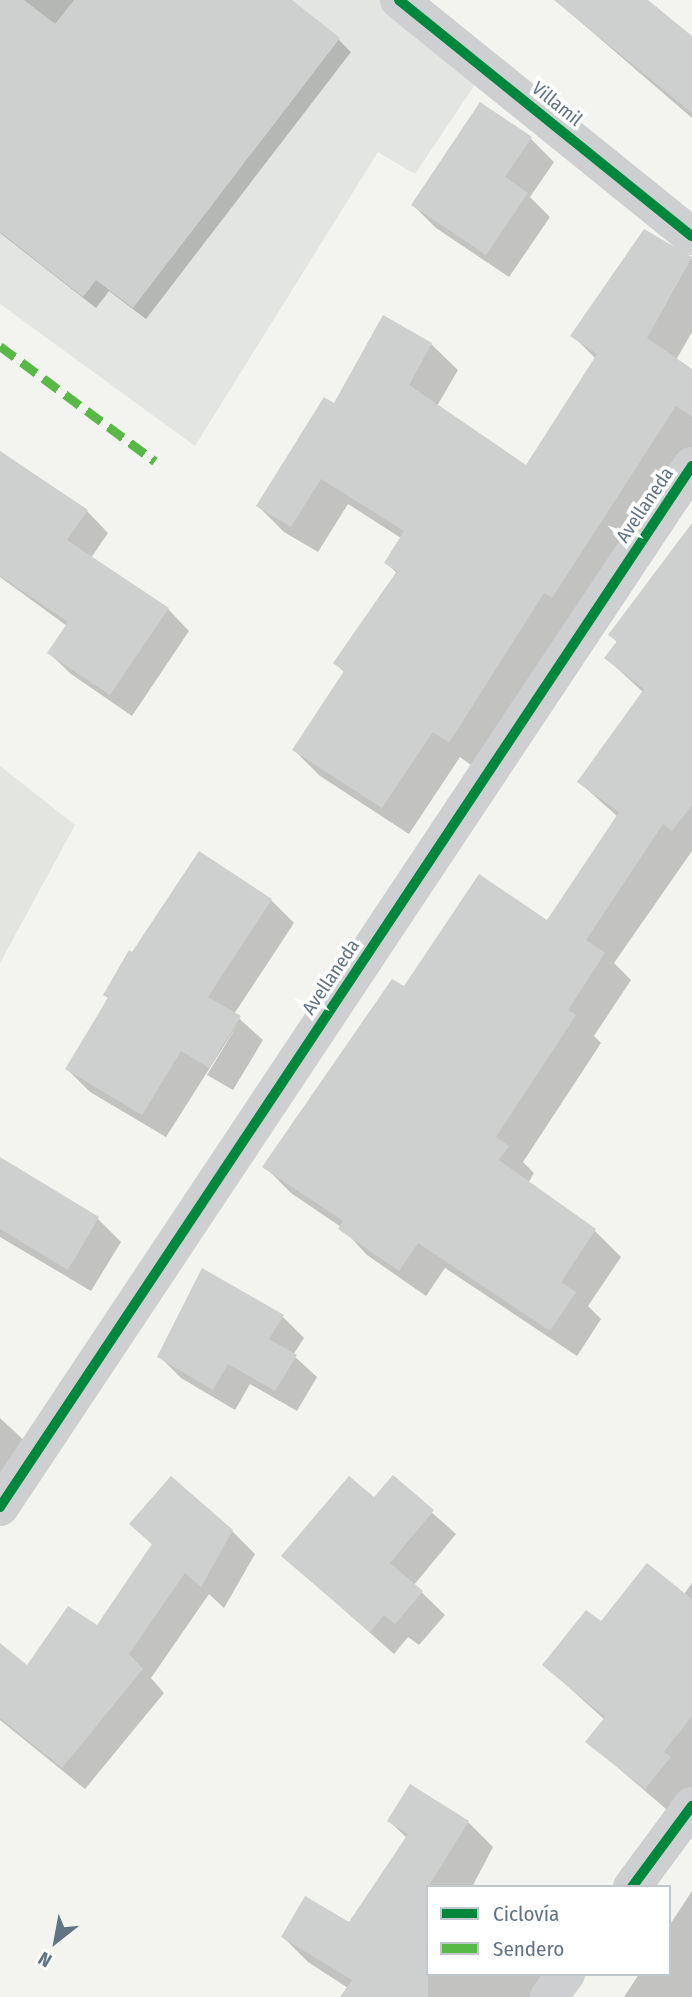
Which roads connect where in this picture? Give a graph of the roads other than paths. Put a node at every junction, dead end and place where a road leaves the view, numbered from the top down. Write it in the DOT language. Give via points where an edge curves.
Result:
graph roads {
  1 [pos="402,1"];
  2 [pos="692,236"];
  3 [pos="692,466"];
  4 [pos="0,1507"];
  5 [pos="692,1806"];
  6 [pos="633,1885"];
  7 [pos="565,1976"];
  8 [pos="549,1997"];
  1 -- 2 [label="street, Villamil"];
  3 -- 4 [label="street, Avellaneda"];
  5 -- 6 [label="street"];
  7 -- 8 [label="street"];
}
